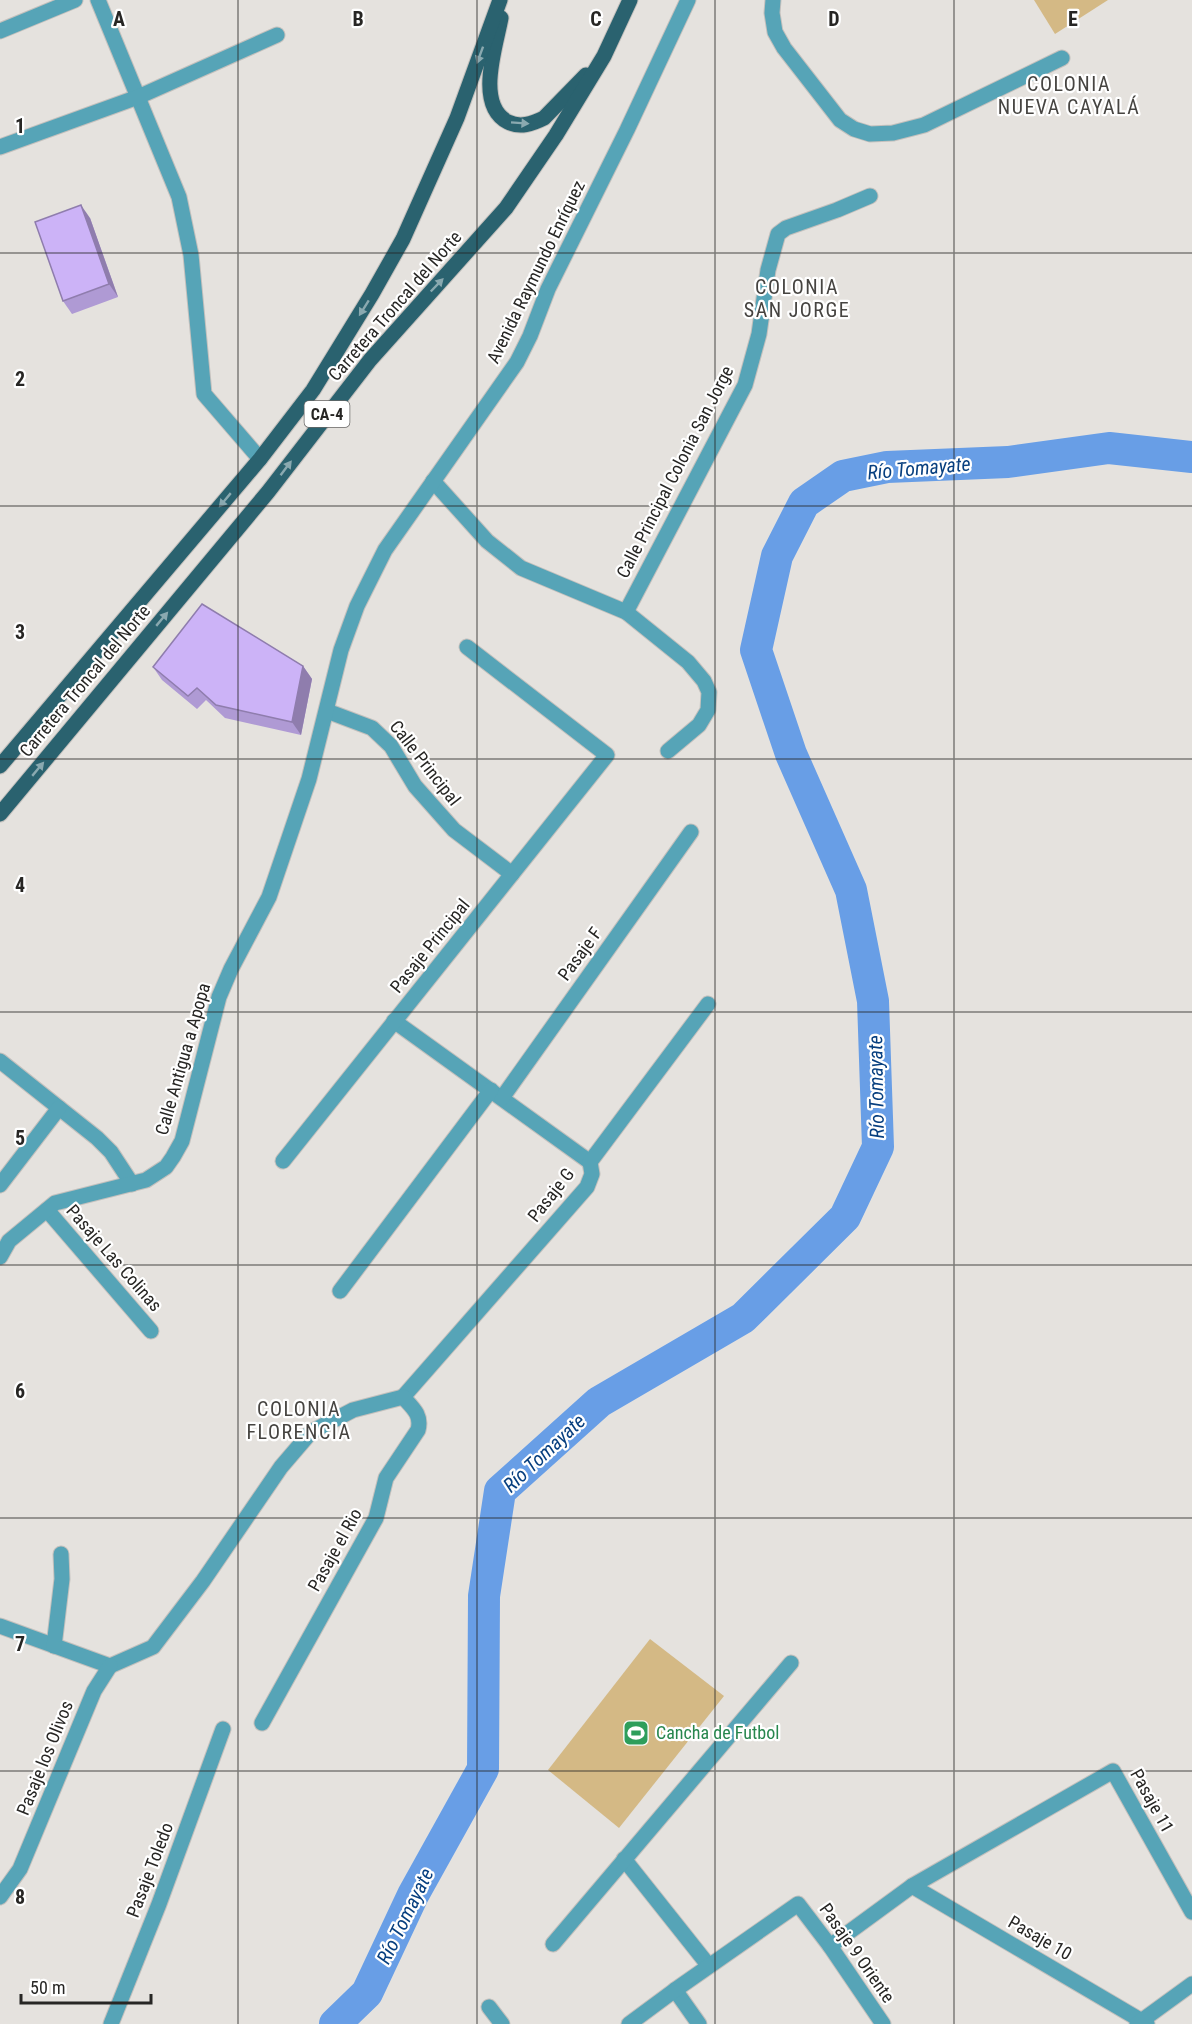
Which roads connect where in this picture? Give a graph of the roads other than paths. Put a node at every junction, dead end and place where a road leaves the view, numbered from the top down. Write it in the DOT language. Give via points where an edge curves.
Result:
graph roads {
  1 [pos="75,0"];
  2 [pos="98,0"];
  3 [pos="503,0"];
  4 [pos="630,0"];
  5 [pos="688,0"];
  6 [pos="773,0"];
  7 [pos="0,31"];
  8 [pos="277,35"];
  9 [pos="604,56"];
  10 [pos="1062,58"];
  11 [pos="138,97"];
  12 [pos="0,147"];
  13 [pos="870,196"];
  14 [pos="260,459"];
  15 [pos="433,481"];
  16 [pos="626,612"];
  17 [pos="466,647"];
  18 [pos="327,711"];
  19 [pos="668,752"];
  20 [pos="0,766"];
  21 [pos="0,814"];
  22 [pos="692,832"];
  23 [pos="512,874"];
  24 [pos="708,1004"];
  25 [pos="394,1021"];
  26 [pos="0,1061"];
  27 [pos="496,1094"];
  28 [pos="59,1108"];
  29 [pos="283,1161"];
  30 [pos="590,1162"];
  31 [pos="132,1184"];
  32 [pos="0,1185"];
  33 [pos="47,1210"];
  34 [pos="0,1257"];
  35 [pos="340,1291"];
  36 [pos="151,1331"];
  37 [pos="403,1397"];
  38 [pos="61,1554"];
  39 [pos="0,1626"];
  40 [pos="54,1646"];
  41 [pos="791,1663"];
  42 [pos="110,1666"];
  43 [pos="262,1723"];
  44 [pos="223,1729"];
  45 [pos="624,1859"];
  46 [pos="912,1886"];
  47 [pos="0,1897"];
  48 [pos="1192,1912"];
  49 [pos="553,1944"];
  50 [pos="830,1946"];
  51 [pos="709,1966"];
  52 [pos="1192,1984"];
  53 [pos="675,1990"];
  54 [pos="489,2007"];
  55 [pos="1142,2023"];
  56 [pos="111,2024"];
  57 [pos="502,2024"];
  58 [pos="629,2024"];
  59 [pos="699,2024"];
  60 [pos="883,2024"];
  1 -- 7 [label="street"];
  2 -- 11 [label="street"];
  3 -- 9 [label="main road, one-way" via="489,87 495,110 508,122 527,124 544,118"];
  3 -- 14 [label="main road, Carretera Troncal del Norte / CA-4, one-way" via="457,118 403,239 313,390"];
  4 -- 9 [label="main road, Carretera Troncal del Norte / CA-4"];
  5 -- 15 [label="street, Avenida Raymundo Enríquez" via="548,288 517,362"];
  6 -- 10 [label="street" via="775,32 784,48 840,120 870,134 924,125"];
  8 -- 11 [label="street"];
  21 -- 9 [label="main road, Carretera Troncal del Norte / CA-4, one-way" via="268,492 370,360 506,208"];
  11 -- 12 [label="street"];
  11 -- 14 [label="street" via="179,197 192,255 204,394"];
  13 -- 16 [label="street, Calle Principal Colonia San Jorge" via="778,234 745,384"];
  14 -- 20 [label="main road, Carretera Troncal del Norte / CA-4, one-way"];
  15 -- 16 [label="street" via="487,541 520,568"];
  15 -- 18 [label="street, Avenida Raymundo Enríquez" via="385,550 357,606 341,650"];
  16 -- 19 [label="street" via="688,662 709,692 708,710 699,725"];
  17 -- 23 [label="street, Pasaje Principal" via="607,755"];
  18 -- 23 [label="street, Calle Principal" via="372,728 391,746 415,786 454,830"];
  18 -- 31 [label="street, Calle Antigua a Apopa" via="270,897 219,998 182,1141 166,1167"];
  22 -- 27 [label="street, Pasaje F"];
  23 -- 25 [label="street, Pasaje Principal"];
  24 -- 30 [label="street, Pasaje G"];
  25 -- 27 [label="street"];
  25 -- 29 [label="street, Pasaje Principal"];
  26 -- 28 [label="street"];
  27 -- 30 [label="street"];
  27 -- 35 [label="street, Pasaje F"];
  28 -- 31 [label="street" via="111,1152"];
  28 -- 32 [label="street"];
  30 -- 37 [label="street, Pasaje G" via="592,1174 587,1187"];
  31 -- 33 [label="street, Calle Antigua a Apopa" via="55,1203"];
  33 -- 34 [label="street, Calle Antigua a Apopa" via="9,1241"];
  33 -- 36 [label="street, Pasaje Las Colinas"];
  37 -- 42 [label="street" via="353,1410 311,1432 281,1467 153,1647"];
  37 -- 43 [label="street, Pasaje el Rio" via="417,1413 418,1430 386,1478 376,1518"];
  38 -- 40 [label="street"];
  39 -- 40 [label="street"];
  40 -- 42 [label="street"];
  41 -- 45 [label="street"];
  42 -- 47 [label="street, Pasaje los Olivos" via="94,1690 20,1869"];
  44 -- 56 [label="street, Pasaje Toledo"];
  45 -- 49 [label="street"];
  45 -- 51 [label="street"];
  46 -- 48 [label="street, Pasaje 11" via="1113,1771"];
  46 -- 50 [label="street"];
  46 -- 55 [label="street, Pasaje 10"];
  50 -- 51 [label="street, Pasaje 9 Oriente" via="798,1904"];
  50 -- 60 [label="street, Pasaje 9 Oriente"];
  51 -- 53 [label="street"];
  52 -- 55 [label="street"];
  53 -- 58 [label="street"];
  53 -- 59 [label="street"];
  54 -- 57 [label="street"];
}
